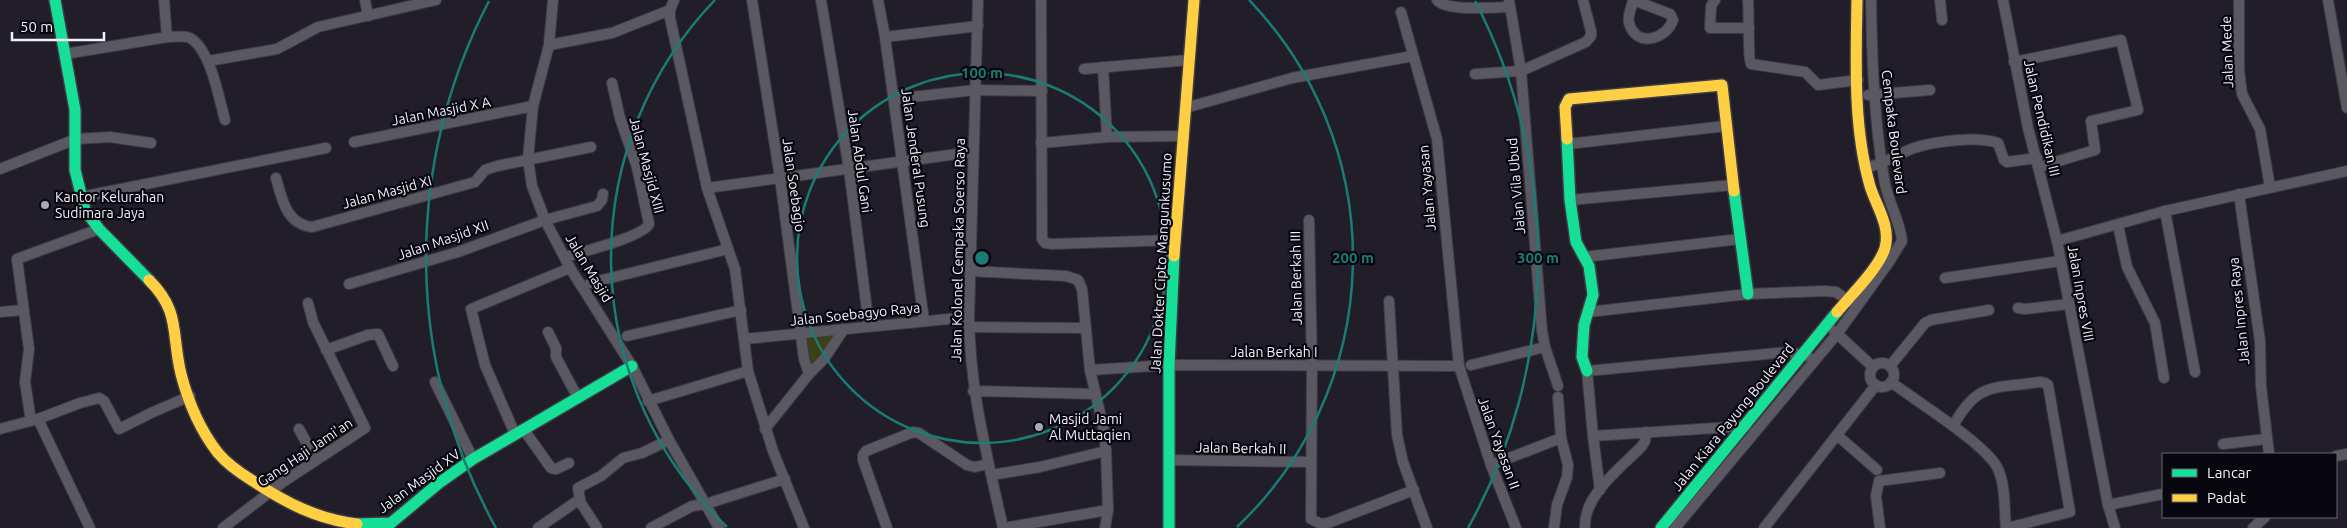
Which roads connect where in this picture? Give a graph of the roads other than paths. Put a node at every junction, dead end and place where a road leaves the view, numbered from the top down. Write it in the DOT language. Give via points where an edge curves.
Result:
graph roads {
  1 [pos="55,0"];
  2 [pos="164,0"];
  3 [pos="365,0"];
  4 [pos="436,0"];
  5 [pos="552,0"];
  6 [pos="674,0"];
  7 [pos="752,0"];
  8 [pos="821,0"];
  9 [pos="878,0"];
  10 [pos="978,0"];
  11 [pos="1041,0"];
  12 [pos="1194,0"];
  13 [pos="1437,0"];
  14 [pos="1583,0"];
  15 [pos="1633,0"];
  16 [pos="1715,0"];
  17 [pos="1748,0"];
  18 [pos="1857,0"];
  19 [pos="1871,0"];
  20 [pos="1940,0"];
  21 [pos="2003,0"];
  22 [pos="2239,0"];
  23 [pos="2328,0"];
  24 [pos="1509,3"];
  25 [pos="670,10"];
  26 [pos="1401,12"];
  27 [pos="368,16"];
  28 [pos="1942,20"];
  29 [pos="978,26"];
  30 [pos="1749,28"];
  31 [pos="167,37"];
  32 [pos="885,38"];
  33 [pos="549,45"];
  34 [pos="65,54"];
  35 [pos="1413,56"];
  36 [pos="1188,60"];
  37 [pos="208,61"];
  38 [pos="2014,62"];
  39 [pos="1103,67"];
  40 [pos="1084,69"];
  41 [pos="1520,71"];
  42 [pos="1475,74"];
  43 [pos="1858,80"];
  44 [pos="612,83"];
  45 [pos="975,90"];
  46 [pos="1930,90"];
  47 [pos="1042,92"];
  48 [pos="1873,95"];
  49 [pos="1859,96"];
  50 [pos="894,99"];
  51 [pos="533,106"];
  52 [pos="1185,108"];
  53 [pos="2347,108"];
  54 [pos="225,120"];
  55 [pos="1726,126"];
  56 [pos="1183,136"];
  57 [pos="1107,137"];
  58 [pos="76,139"];
  59 [pos="354,142"];
  60 [pos="151,143"];
  61 [pos="1041,143"];
  62 [pos="1568,144"];
  63 [pos="591,147"];
  64 [pos="326,148"];
  65 [pos="972,152"];
  66 [pos="528,159"];
  67 [pos="903,161"];
  68 [pos="2038,162"];
  69 [pos="1882,164"];
  70 [pos="1867,166"];
  71 [pos="849,169"];
  72 [pos="0,170"];
  73 [pos="2347,171"];
  74 [pos="276,178"];
  75 [pos="780,178"];
  76 [pos="1732,185"];
  77 [pos="2270,187"];
  78 [pos="707,188"];
  79 [pos="603,194"];
  80 [pos="2239,194"];
  81 [pos="86,196"];
  82 [pos="1570,200"];
  83 [pos="2165,211"];
  84 [pos="545,220"];
  85 [pos="1309,220"];
  86 [pos="2118,225"];
  87 [pos="99,229"];
  88 [pos="1740,239"];
  89 [pos="1175,240"];
  90 [pos="2057,241"];
  91 [pos="728,249"];
  92 [pos="1584,257"];
  93 [pos="565,258"];
  94 [pos="2060,261"];
  95 [pos="570,268"];
  96 [pos="970,271"];
  97 [pos="1945,278"];
  98 [pos="590,283"];
  99 [pos="350,284"];
  100 [pos="1748,294"];
  101 [pos="1389,300"];
  102 [pos="1847,300"];
  103 [pos="308,303"];
  104 [pos="2069,304"];
  105 [pos="1857,308"];
  106 [pos="2018,308"];
  107 [pos="23,310"];
  108 [pos="741,310"];
  109 [pos="1989,310"];
  110 [pos="0,312"];
  111 [pos="1588,312"];
  112 [pos="968,317"];
  113 [pos="924,321"];
  114 [pos="869,326"];
  115 [pos="1827,326"];
  116 [pos="969,328"];
  117 [pos="1085,328"];
  118 [pos="844,329"];
  119 [pos="548,332"];
  120 [pos="800,332"];
  121 [pos="1837,334"];
  122 [pos="627,336"];
  123 [pos="745,339"];
  124 [pos="1545,347"];
  125 [pos="326,350"];
  126 [pos="1803,355"];
  127 [pos="1818,359"];
  128 [pos="1169,365"];
  129 [pos="1471,365"];
  130 [pos="393,366"];
  131 [pos="632,366"];
  132 [pos="1312,366"];
  133 [pos="1394,366"];
  134 [pos="1459,366"];
  135 [pos="1890,366"];
  136 [pos="1873,367"];
  137 [pos="1090,370"];
  138 [pos="748,371"];
  139 [pos="1587,371"];
  140 [pos="2195,372"];
  141 [pos="809,374"];
  142 [pos="2164,378"];
  143 [pos="435,382"];
  144 [pos="1891,382"];
  145 [pos="1876,385"];
  146 [pos="1558,386"];
  147 [pos="973,391"];
  148 [pos="1095,394"];
  149 [pos="190,396"];
  150 [pos="1558,397"];
  151 [pos="578,398"];
  152 [pos="648,400"];
  153 [pos="34,420"];
  154 [pos="1746,426"];
  155 [pos="1761,426"];
  156 [pos="1953,426"];
  157 [pos="765,428"];
  158 [pos="0,429"];
  159 [pos="299,429"];
  160 [pos="519,432"];
  161 [pos="1646,432"];
  162 [pos="1837,435"];
  163 [pos="1593,436"];
  164 [pos="1561,438"];
  165 [pos="2266,439"];
  166 [pos="669,440"];
  167 [pos="2223,444"];
  168 [pos="1106,451"];
  169 [pos="2269,453"];
  170 [pos="316,460"];
  171 [pos="473,460"];
  172 [pos="1170,460"];
  173 [pos="1310,462"];
  174 [pos="569,463"];
  175 [pos="988,464"];
  176 [pos="1491,465"];
  177 [pos="1877,470"];
  178 [pos="1940,473"];
  179 [pos="991,475"];
  180 [pos="785,479"];
  181 [pos="1414,490"];
  182 [pos="1600,490"];
  183 [pos="269,492"];
  184 [pos="2162,494"];
  185 [pos="579,500"];
  186 [pos="709,503"];
  187 [pos="2108,505"];
  188 [pos="1108,510"];
  189 [pos="2264,518"];
  190 [pos="325,523"];
  191 [pos="1554,525"];
  192 [pos="383,527"];
  193 [pos="90,528"];
  194 [pos="223,528"];
  195 [pos="538,528"];
  196 [pos="597,528"];
  197 [pos="651,528"];
  198 [pos="719,528"];
  199 [pos="804,528"];
  200 [pos="887,528"];
  201 [pos="1003,528"];
  202 [pos="1105,528"];
  203 [pos="1169,528"];
  204 [pos="1427,528"];
  205 [pos="1516,528"];
  206 [pos="1544,528"];
  207 [pos="1585,528"];
  208 [pos="1661,528"];
  209 [pos="1675,528"];
  210 [pos="1764,528"];
  211 [pos="1880,528"];
  212 [pos="2007,528"];
  213 [pos="2115,528"];
  214 [pos="2253,528"];
  1 -- 34 [label="street, Jalan Masjid XV"];
  2 -- 31 [label="street"];
  3 -- 27 [label="street"];
  4 -- 27 [label="street"];
  5 -- 33 [label="street, Jalan Masjid"];
  6 -- 25 [label="street"];
  7 -- 75 [label="street, Jalan Soebagjo"];
  8 -- 71 [label="street, Jalan Abdul Gani"];
  9 -- 32 [label="street, Jalan Jenderal Pusung"];
  10 -- 29 [label="street, Jalan Kolonel Cempaka Soerso Raya"];
  11 -- 47 [label="street"];
  12 -- 36 [label="street, Jalan Dokter Cipto Mangunkusumo"];
  13 -- 24 [label="street" via="1450,7"];
  14 -- 41 [label="street" via="1591,31 1589,40"];
  15 -- 15 [label="street" via="1630,24 1640,37 1652,39 1670,29 1673,20 1670,14"];
  16 -- 30 [label="street" via="1711,6 1710,28"];
  17 -- 30 [label="street"];
  18 -- 43 [label="street"];
  19 -- 48 [label="street, Cempaka Boulevard"];
  20 -- 28 [label="street"];
  21 -- 38 [label="street, Jalan Pendidikan III"];
  22 -- 77 [label="street, Jalan Mede" via="2242,94 2260,128"];
  23 -- 53 [label="street"];
  24 -- 41 [label="street, Jalan Vila Ubud"];
  25 -- 33 [label="street" via="612,33"];
  25 -- 78 [label="street"];
  26 -- 35 [label="street, Jalan Yayasan"];
  27 -- 37 [label="street" via="318,27 277,49"];
  29 -- 32 [label="street"];
  29 -- 45 [label="street, Jalan Kolonel Cempaka Soerso Raya"];
  30 -- 43 [label="street" via="1748,60 1751,64 1805,72 1818,85"];
  31 -- 34 [label="street"];
  31 -- 37 [label="street" via="191,38"];
  32 -- 50 [label="street, Jalan Jenderal Pusung"];
  33 -- 51 [label="street, Jalan Masjid"];
  34 -- 58 [label="street, Jalan Masjid XV" via="75,110"];
  35 -- 52 [label="street" via="1292,78"];
  35 -- 134 [label="street, Jalan Yayasan" via="1437,139"];
  36 -- 39 [label="street"];
  36 -- 52 [label="street, Jalan Dokter Cipto Mangunkusumo"];
  37 -- 54 [label="street"];
  38 -- 68 [label="street, Jalan Pendidikan III"];
  38 -- 68 [label="street" via="2120,40 2138,110 2091,121 2096,150"];
  39 -- 40 [label="street"];
  39 -- 57 [label="street"];
  41 -- 42 [label="street"];
  41 -- 124 [label="street, Jalan Vila Ubud"];
  43 -- 49 [label="street"];
  44 -- 93 [label="street, Jalan Masjid XIII" via="649,224 629,236"];
  45 -- 47 [label="street"];
  45 -- 50 [label="street"];
  45 -- 65 [label="street, Jalan Kolonel Cempaka Soerso Raya"];
  46 -- 48 [label="street"];
  47 -- 61 [label="street"];
  48 -- 49 [label="street"];
  48 -- 69 [label="street, Cempaka Boulevard"];
  49 -- 70 [label="street"];
  50 -- 67 [label="street, Jalan Jenderal Pusung"];
  51 -- 59 [label="street, Jalan Masjid X A"];
  51 -- 66 [label="street, Jalan Masjid"];
  52 -- 56 [label="street, Jalan Dokter Cipto Mangunkusumo"];
  55 -- 62 [label="street"];
  55 -- 62 [label="street" via="1724,88 1720,84 1573,98 1569,99 1566,107"];
  55 -- 76 [label="street"];
  56 -- 57 [label="street"];
  56 -- 89 [label="street, Jalan Dokter Cipto Mangunkusumo"];
  57 -- 61 [label="street"];
  58 -- 60 [label="street" via="110,137"];
  58 -- 72 [label="street"];
  58 -- 81 [label="street, Jalan Masjid XV" via="75,170"];
  61 -- 89 [label="street" via="1040,234 1046,243"];
  62 -- 82 [label="street"];
  63 -- 66 [label="street, Jalan Masjid XI"];
  64 -- 81 [label="street"];
  65 -- 67 [label="street"];
  65 -- 96 [label="street, Jalan Kolonel Cempaka Soerso Raya"];
  66 -- 74 [label="street, Jalan Masjid XI" via="488,169 475,182 312,227 304,226 288,214"];
  66 -- 84 [label="street, Jalan Masjid" via="532,186"];
  67 -- 71 [label="street"];
  67 -- 113 [label="street, Jalan Jenderal Pusung"];
  68 -- 69 [label="street" via="2007,162 1998,143 1983,140 1912,148"];
  68 -- 90 [label="street, Jalan Pendidikan III"];
  69 -- 70 [label="street"];
  69 -- 105 [label="street, Cempaka Boulevard" via="1886,195 1902,241"];
  70 -- 102 [label="street, Jalan Kiara Payung Boulevard" via="1888,235 1887,246"];
  71 -- 75 [label="street"];
  71 -- 114 [label="street, Jalan Abdul Gani"];
  73 -- 77 [label="street, Jalan Inpres VIII"];
  75 -- 78 [label="street"];
  75 -- 120 [label="street, Jalan Soebagjo"];
  76 -- 82 [label="street"];
  76 -- 88 [label="street"];
  77 -- 80 [label="street, Jalan Inpres VIII"];
  78 -- 91 [label="street"];
  79 -- 84 [label="street, Jalan Masjid XII" via="597,206"];
  80 -- 83 [label="street, Jalan Inpres VIII"];
  80 -- 165 [label="street, Jalan Inpres Raya" via="2260,341"];
  81 -- 87 [label="street, Jalan Masjid XV" via="85,210"];
  82 -- 92 [label="street" via="1576,242"];
  83 -- 86 [label="street, Jalan Inpres VIII"];
  83 -- 140 [label="street"];
  84 -- 93 [label="street, Jalan Masjid"];
  84 -- 99 [label="street, Jalan Masjid XII" via="458,252"];
  85 -- 132 [label="street, Jalan Berkah III"];
  86 -- 90 [label="street, Jalan Inpres VIII"];
  86 -- 142 [label="street" via="2127,268 2155,323"];
  87 -- 107 [label="street" via="17,259"];
  87 -- 149 [label="street, Jalan Masjid XV" via="169,303 174,315 180,366"];
  88 -- 92 [label="street"];
  88 -- 100 [label="street"];
  89 -- 128 [label="street, Jalan Dokter Cipto Mangunkusumo"];
  90 -- 94 [label="street, Jalan Inpres VIII"];
  91 -- 98 [label="street"];
  91 -- 108 [label="street" via="735,268"];
  92 -- 111 [label="street" via="1589,266 1593,295"];
  93 -- 95 [label="street, Jalan Masjid"];
  94 -- 97 [label="street"];
  94 -- 104 [label="street, Jalan Inpres VIII"];
  95 -- 131 [label="street, Jalan Masjid"];
  95 -- 160 [label="street" via="471,310 485,365"];
  96 -- 112 [label="street, Jalan Kolonel Cempaka Soerso Raya"];
  96 -- 117 [label="street" via="1066,276 1078,280 1082,289"];
  100 -- 102 [label="street" via="1825,291 1836,292"];
  100 -- 111 [label="street"];
  101 -- 133 [label="street"];
  102 -- 105 [label="street"];
  102 -- 115 [label="street, Jalan Kiara Payung Boulevard"];
  103 -- 125 [label="street, Gang Haji Jami'an"];
  104 -- 106 [label="street"];
  104 -- 187 [label="street, Jalan Inpres VIII"];
  105 -- 121 [label="street, Cempaka Boulevard"];
  107 -- 110 [label="street"];
  107 -- 153 [label="street" via="29,349 25,382"];
  108 -- 122 [label="street"];
  108 -- 123 [label="street"];
  109 -- 135 [label="street" via="1925,323"];
  111 -- 139 [label="street" via="1582,357"];
  112 -- 113 [label="street, Jalan Soebagyo Raya"];
  112 -- 116 [label="street, Jalan Kolonel Cempaka Soerso Raya"];
  113 -- 114 [label="street, Jalan Soebagyo Raya"];
  114 -- 118 [label="street, Jalan Soebagyo Raya"];
  115 -- 121 [label="street"];
  115 -- 126 [label="street, Jalan Kiara Payung Boulevard"];
  116 -- 117 [label="street"];
  116 -- 147 [label="street, Jalan Kolonel Cempaka Soerso Raya"];
  117 -- 137 [label="street"];
  118 -- 120 [label="street, Jalan Soebagyo Raya"];
  118 -- 141 [label="street" via="820,364"];
  119 -- 151 [label="street" via="556,348 556,357"];
  120 -- 123 [label="street, Jalan Soebagyo Raya"];
  120 -- 141 [label="street, Jalan Soebagjo"];
  121 -- 127 [label="street, Jalan Kiara Payung Boulevard"];
  121 -- 136 [label="street"];
  123 -- 138 [label="street"];
  124 -- 129 [label="street"];
  124 -- 146 [label="street, Jalan Vila Ubud"];
  125 -- 130 [label="street" via="378,334"];
  125 -- 170 [label="street, Gang Haji Jami'an" via="365,428"];
  126 -- 127 [label="street"];
  126 -- 139 [label="street" via="1788,352"];
  126 -- 154 [label="street, Jalan Kiara Payung Boulevard"];
  127 -- 155 [label="street, Jalan Kiara Payung Boulevard"];
  128 -- 132 [label="street, Jalan Berkah I"];
  128 -- 137 [label="street, Jalan Berkah I"];
  128 -- 172 [label="street, Jalan Dokter Cipto Mangunkusumo"];
  131 -- 151 [label="street, Jalan Masjid XV"];
  131 -- 152 [label="street, Jalan Masjid"];
  132 -- 133 [label="street, Jalan Berkah I"];
  132 -- 173 [label="street, Jalan Berkah III"];
  133 -- 134 [label="street, Jalan Berkah I"];
  133 -- 181 [label="street" via="1397,435"];
  134 -- 176 [label="street, Jalan Yayasan II"];
  135 -- 136 [label="street" via="1884,363"];
  135 -- 144 [label="street" via="1894,376"];
  136 -- 145 [label="street" via="1871,380"];
  137 -- 148 [label="street"];
  138 -- 152 [label="street"];
  138 -- 157 [label="street"];
  139 -- 163 [label="street"];
  141 -- 157 [label="street"];
  143 -- 171 [label="street"];
  144 -- 145 [label="street"];
  144 -- 156 [label="street"];
  145 -- 162 [label="street"];
  147 -- 148 [label="street"];
  147 -- 175 [label="street, Jalan Kolonel Cempaka Soerso Raya"];
  148 -- 168 [label="street"];
  149 -- 153 [label="street" via="120,429 99,398"];
  149 -- 183 [label="street, Jalan Masjid XV" via="203,428 222,458"];
  150 -- 164 [label="street"];
  151 -- 160 [label="street, Jalan Masjid XV"];
  152 -- 166 [label="street, Jalan Masjid"];
  153 -- 158 [label="street"];
  153 -- 193 [label="street"];
  154 -- 155 [label="street"];
  154 -- 161 [label="street"];
  154 -- 208 [label="street, Jalan Kiara Payung Boulevard"];
  155 -- 209 [label="street, Jalan Kiara Payung Boulevard"];
  156 -- 212 [label="street" via="1990,457 1997,468"];
  156 -- 212 [label="street" via="1960,412 1980,392 2040,382 2048,385 2070,512"];
  157 -- 180 [label="street"];
  159 -- 170 [label="street"];
  160 -- 171 [label="street, Jalan Masjid XV"];
  160 -- 174 [label="street" via="551,468"];
  161 -- 163 [label="street"];
  161 -- 182 [label="street" via="1642,446"];
  162 -- 177 [label="street"];
  162 -- 210 [label="street"];
  163 -- 182 [label="street"];
  164 -- 176 [label="street"];
  164 -- 191 [label="street" via="1568,465"];
  165 -- 167 [label="street"];
  165 -- 169 [label="street, Jalan Inpres Raya"];
  166 -- 185 [label="street" via="622,458 601,476 578,488"];
  166 -- 186 [label="street, Jalan Masjid"];
  168 -- 179 [label="street"];
  168 -- 188 [label="street"];
  170 -- 183 [label="street, Gang Haji Jami'an"];
  171 -- 192 [label="street, Jalan Masjid XV"];
  172 -- 173 [label="street, Jalan Berkah II"];
  172 -- 203 [label="street, Jalan Dokter Cipto Mangunkusumo"];
  173 -- 181 [label="street, Jalan Berkah III" via="1310,513 1315,522 1328,523"];
  175 -- 179 [label="street, Jalan Kolonel Cempaka Soerso Raya"];
  175 -- 200 [label="street" via="967,465 913,432 866,451 864,460"];
  176 -- 205 [label="street, Jalan Yayasan II"];
  178 -- 211 [label="street" via="1879,481 1876,496"];
  179 -- 201 [label="street, Jalan Kolonel Cempaka Soerso Raya"];
  180 -- 186 [label="street"];
  180 -- 199 [label="street"];
  181 -- 204 [label="street"];
  182 -- 207 [label="street" via="1587,511"];
  183 -- 190 [label="street, Jalan Masjid XV"];
  183 -- 194 [label="street, Gang Haji Jami'an"];
  184 -- 187 [label="street"];
  185 -- 195 [label="street"];
  185 -- 196 [label="street"];
  186 -- 197 [label="street" via="692,506"];
  186 -- 198 [label="street, Jalan Masjid"];
  187 -- 213 [label="street, Jalan Inpres VIII"];
  188 -- 201 [label="street"];
  188 -- 202 [label="street"];
  189 -- 214 [label="street"];
  190 -- 192 [label="street, Jalan Masjid XV"];
  191 -- 206 [label="street"];
}
